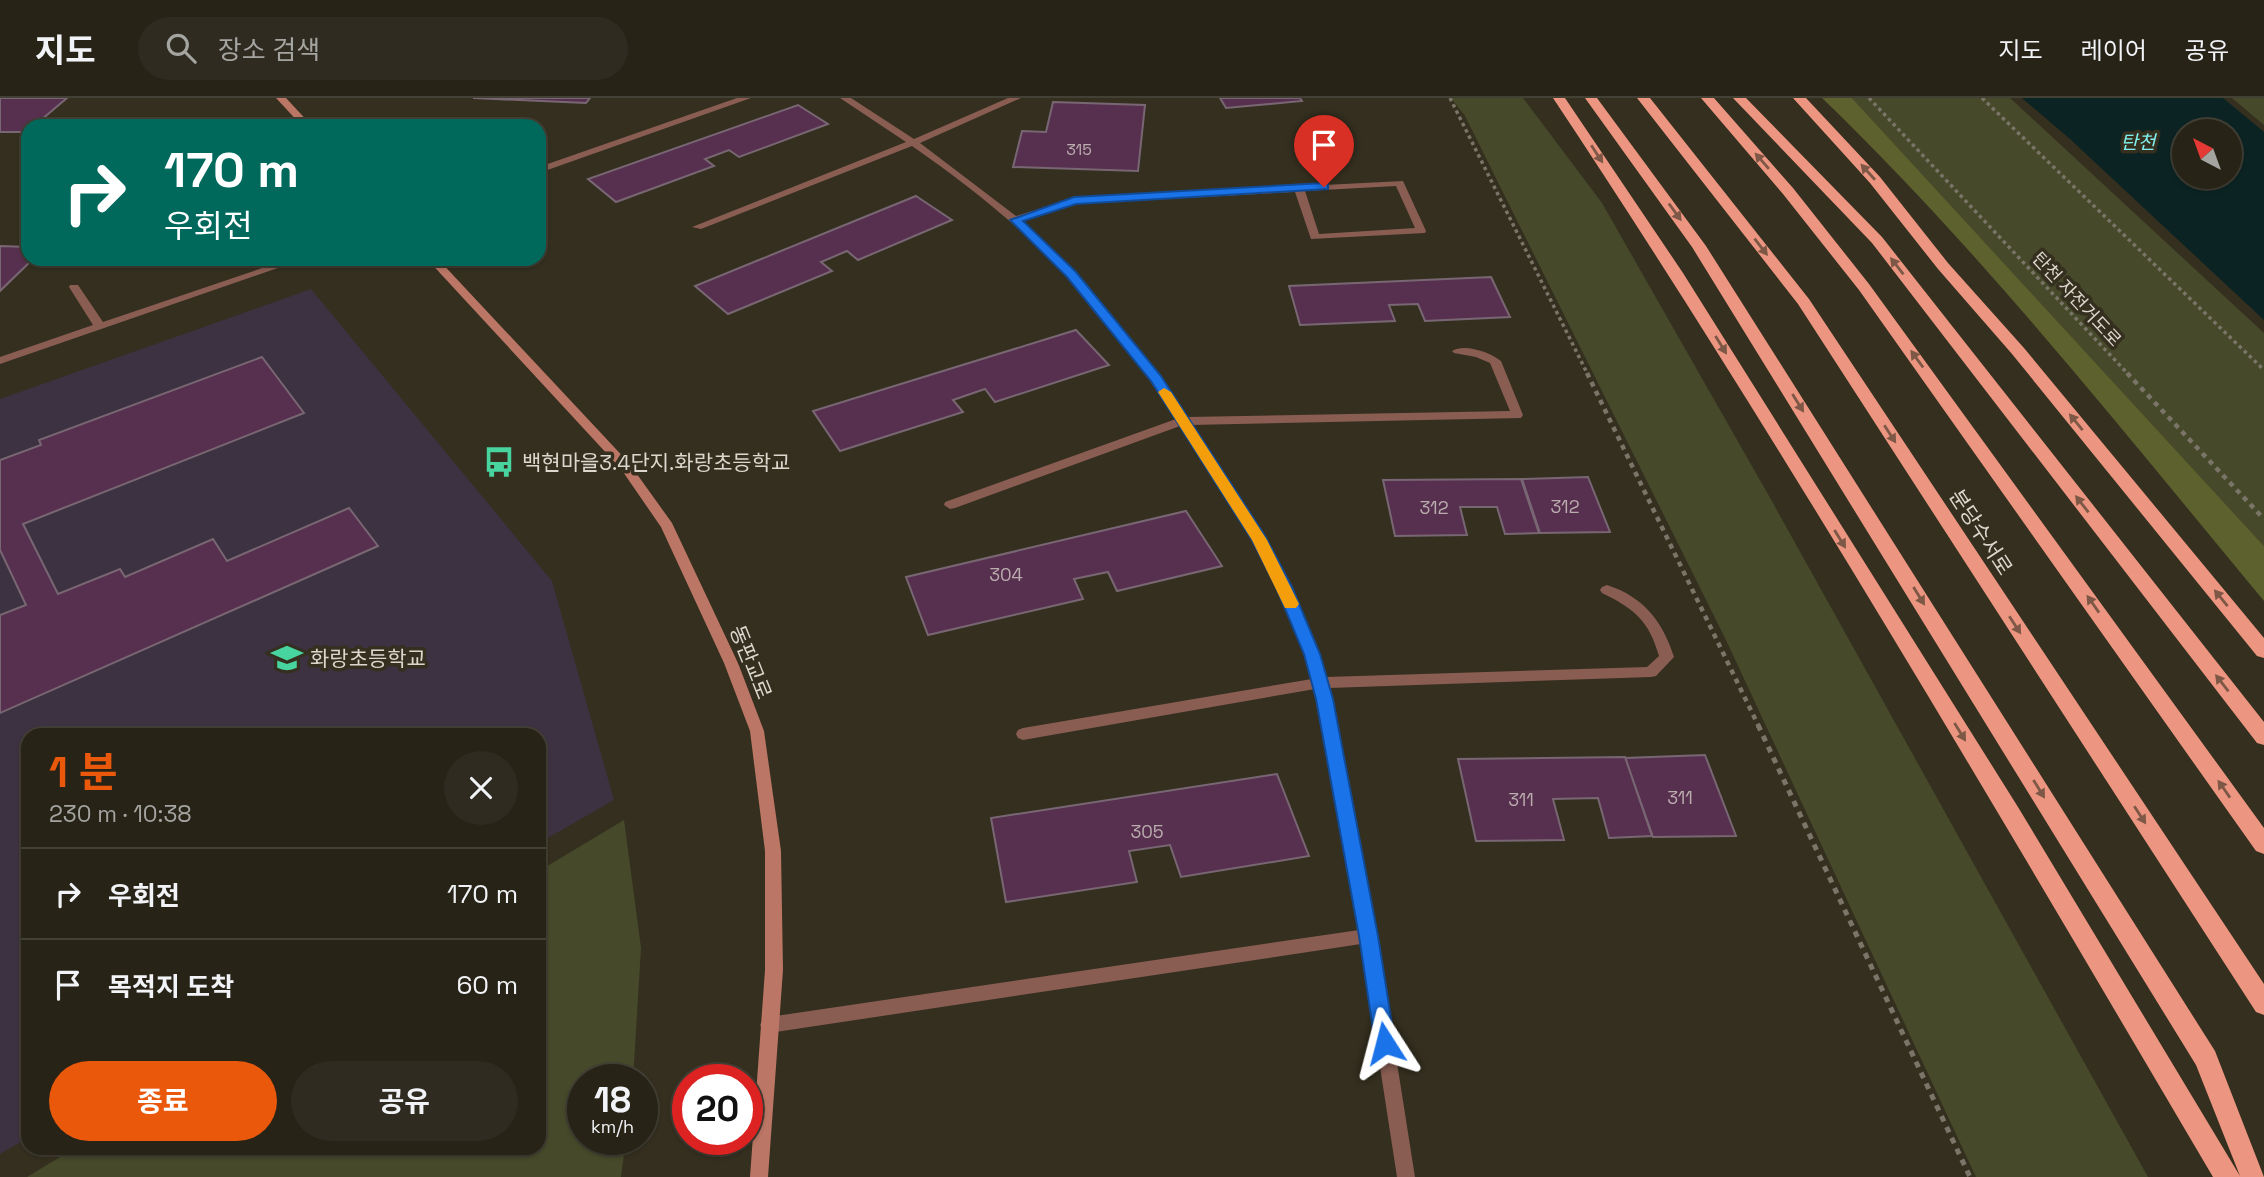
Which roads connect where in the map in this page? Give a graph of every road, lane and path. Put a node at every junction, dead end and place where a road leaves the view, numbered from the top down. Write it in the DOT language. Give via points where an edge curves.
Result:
graph roads {
  1 [pos="281,98"];
  2 [pos="746,98"];
  3 [pos="845,98"];
  4 [pos="1016,98"];
  5 [pos="1450,98"];
  6 [pos="1559,98"];
  7 [pos="1591,98"];
  8 [pos="1643,98"];
  9 [pos="1707,98"];
  10 [pos="1739,98"];
  11 [pos="1799,98"];
  12 [pos="1869,98"];
  13 [pos="1982,98"];
  14 [pos="300,119"];
  15 [pos="912,143"];
  16 [pos="546,168"];
  17 [pos="1298,188"];
  18 [pos="1015,220"];
  19 [pos="697,227"];
  20 [pos="279,266"];
  21 [pos="439,266"];
  22 [pos="74,287"];
  23 [pos="100,327"];
  24 [pos="1458,351"];
  25 [pos="0,361"];
  26 [pos="2264,370"];
  27 [pos="1183,421"];
  28 [pos="950,505"];
  29 [pos="2264,519"];
  30 [pos="1607,590"];
  31 [pos="2264,651"];
  32 [pos="1320,683"];
  33 [pos="1023,734"];
  34 [pos="2264,737"];
  35 [pos="2264,845"];
  36 [pos="1369,936"];
  37 [pos="2264,1004"];
  38 [pos="769,1025"];
  39 [pos="759,1177"];
  40 [pos="1406,1177"];
  41 [pos="1970,1177"];
  42 [pos="2227,1177"];
  43 [pos="2253,1177"];
  1 -- 14 [label="main road"];
  2 -- 16 [label="lane"];
  3 -- 15 [label="lane"];
  4 -- 15 [label="lane"];
  5 -- 41 [label="path" via="1732,671"];
  6 -- 42 [label="highway, one-way" via="1698,308 2010,813"];
  7 -- 43 [label="highway, one-way" via="1699,246 2206,1059"];
  8 -- 37 [label="highway, 분당수서로, one-way" via="1804,302"];
  35 -- 9 [label="highway, one-way" via="1864,287"];
  34 -- 10 [label="highway, one-way" via="1877,240"];
  31 -- 11 [label="highway, one-way" via="1875,180"];
  12 -- 29 [label="path, 탄천 자전거도로"];
  13 -- 26 [label="path"];
  15 -- 18 [label="lane"];
  15 -- 19 [label="lane"];
  17 -- 17 [label="lane" via="1400,183 1422,231 1315,237"];
  17 -- 18 [label="lane" via="1074,201"];
  18 -- 27 [label="lane" via="1072,274 1156,379"];
  20 -- 23 [label="lane"];
  21 -- 38 [label="main road, 동판교로" via="625,466 667,526 731,663 757,731 773,851 774,970"];
  22 -- 23 [label="lane"];
  23 -- 25 [label="lane"];
  24 -- 27 [label="lane" via="1495,362 1517,415"];
  27 -- 28 [label="lane"];
  27 -- 32 [label="lane" via="1259,540 1289,598"];
  30 -- 32 [label="lane" via="1649,615 1661,637 1667,657 1651,672"];
  32 -- 33 [label="lane"];
  32 -- 36 [label="lane"];
  36 -- 38 [label="lane"];
  36 -- 40 [label="lane"];
  38 -- 39 [label="main road, 동판교로"];
}
